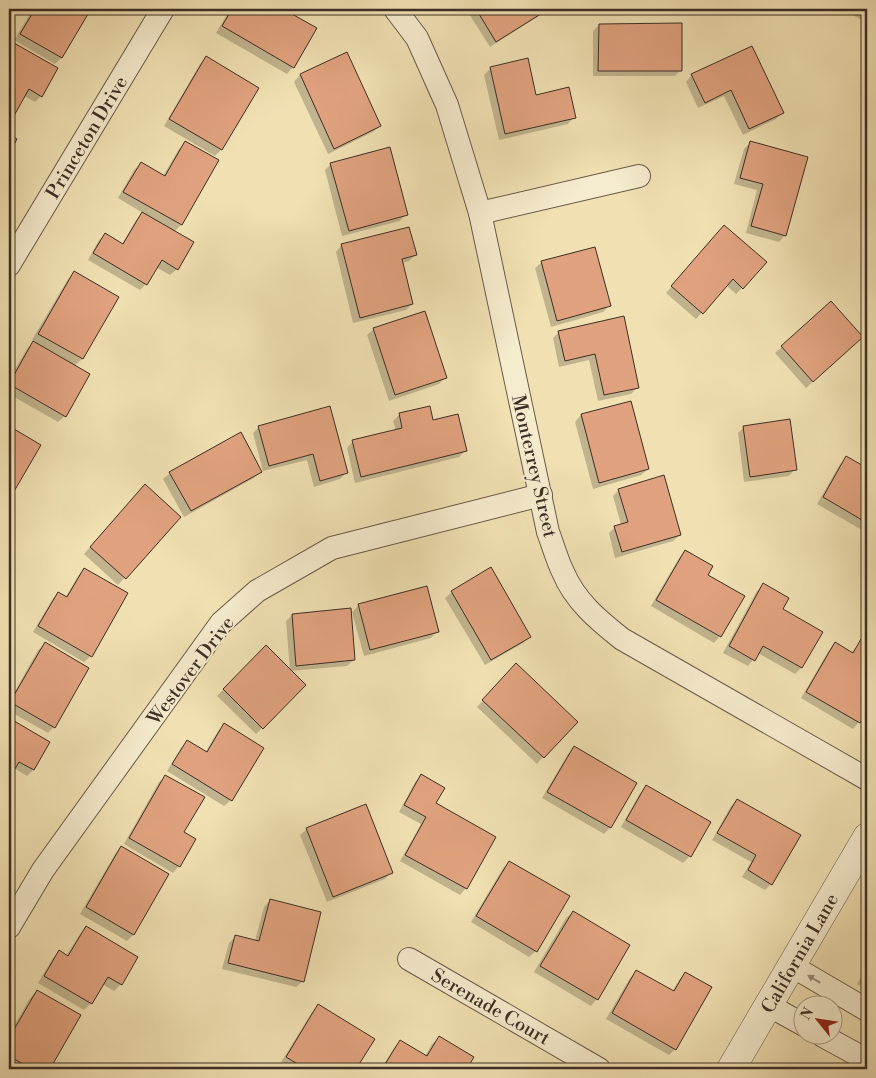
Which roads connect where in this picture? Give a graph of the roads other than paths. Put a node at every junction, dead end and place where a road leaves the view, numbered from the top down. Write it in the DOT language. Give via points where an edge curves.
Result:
graph roads {
  1 [pos="163,9"];
  2 [pos="395,9"];
  3 [pos="638,176"];
  4 [pos="480,213"];
  5 [pos="9,266"];
  6 [pos="541,495"];
  7 [pos="867,779"];
  8 [pos="867,837"];
  9 [pos="9,927"];
  10 [pos="409,958"];
  11 [pos="792,966"];
  12 [pos="768,1005"];
  13 [pos="867,1010"];
  14 [pos="794,1019"];
  15 [pos="841,1046"];
  16 [pos="867,1060"];
  17 [pos="599,1069"];
  18 [pos="731,1069"];
  1 -- 5 [label="street, Princeton Drive"];
  2 -- 4 [label="street, Monterrey Street" via="416,38 447,105"];
  3 -- 4 [label="street"];
  4 -- 6 [label="street, Monterrey Street"];
  6 -- 7 [label="street, Monterrey Street" via="548,532 563,573 596,619 622,639"];
  6 -- 9 [label="street, Westover Drive" via="332,548 257,591 221,623 43,870"];
  8 -- 11 [label="street, California Lane"];
  10 -- 17 [label="street, Serenade Court"];
  11 -- 12 [label="street, California Lane"];
  13 -- 11 [label="street, one-way"];
  12 -- 14 [label="street"];
  12 -- 18 [label="street, California Lane"];
  15 -- 16 [label="street"];
}
